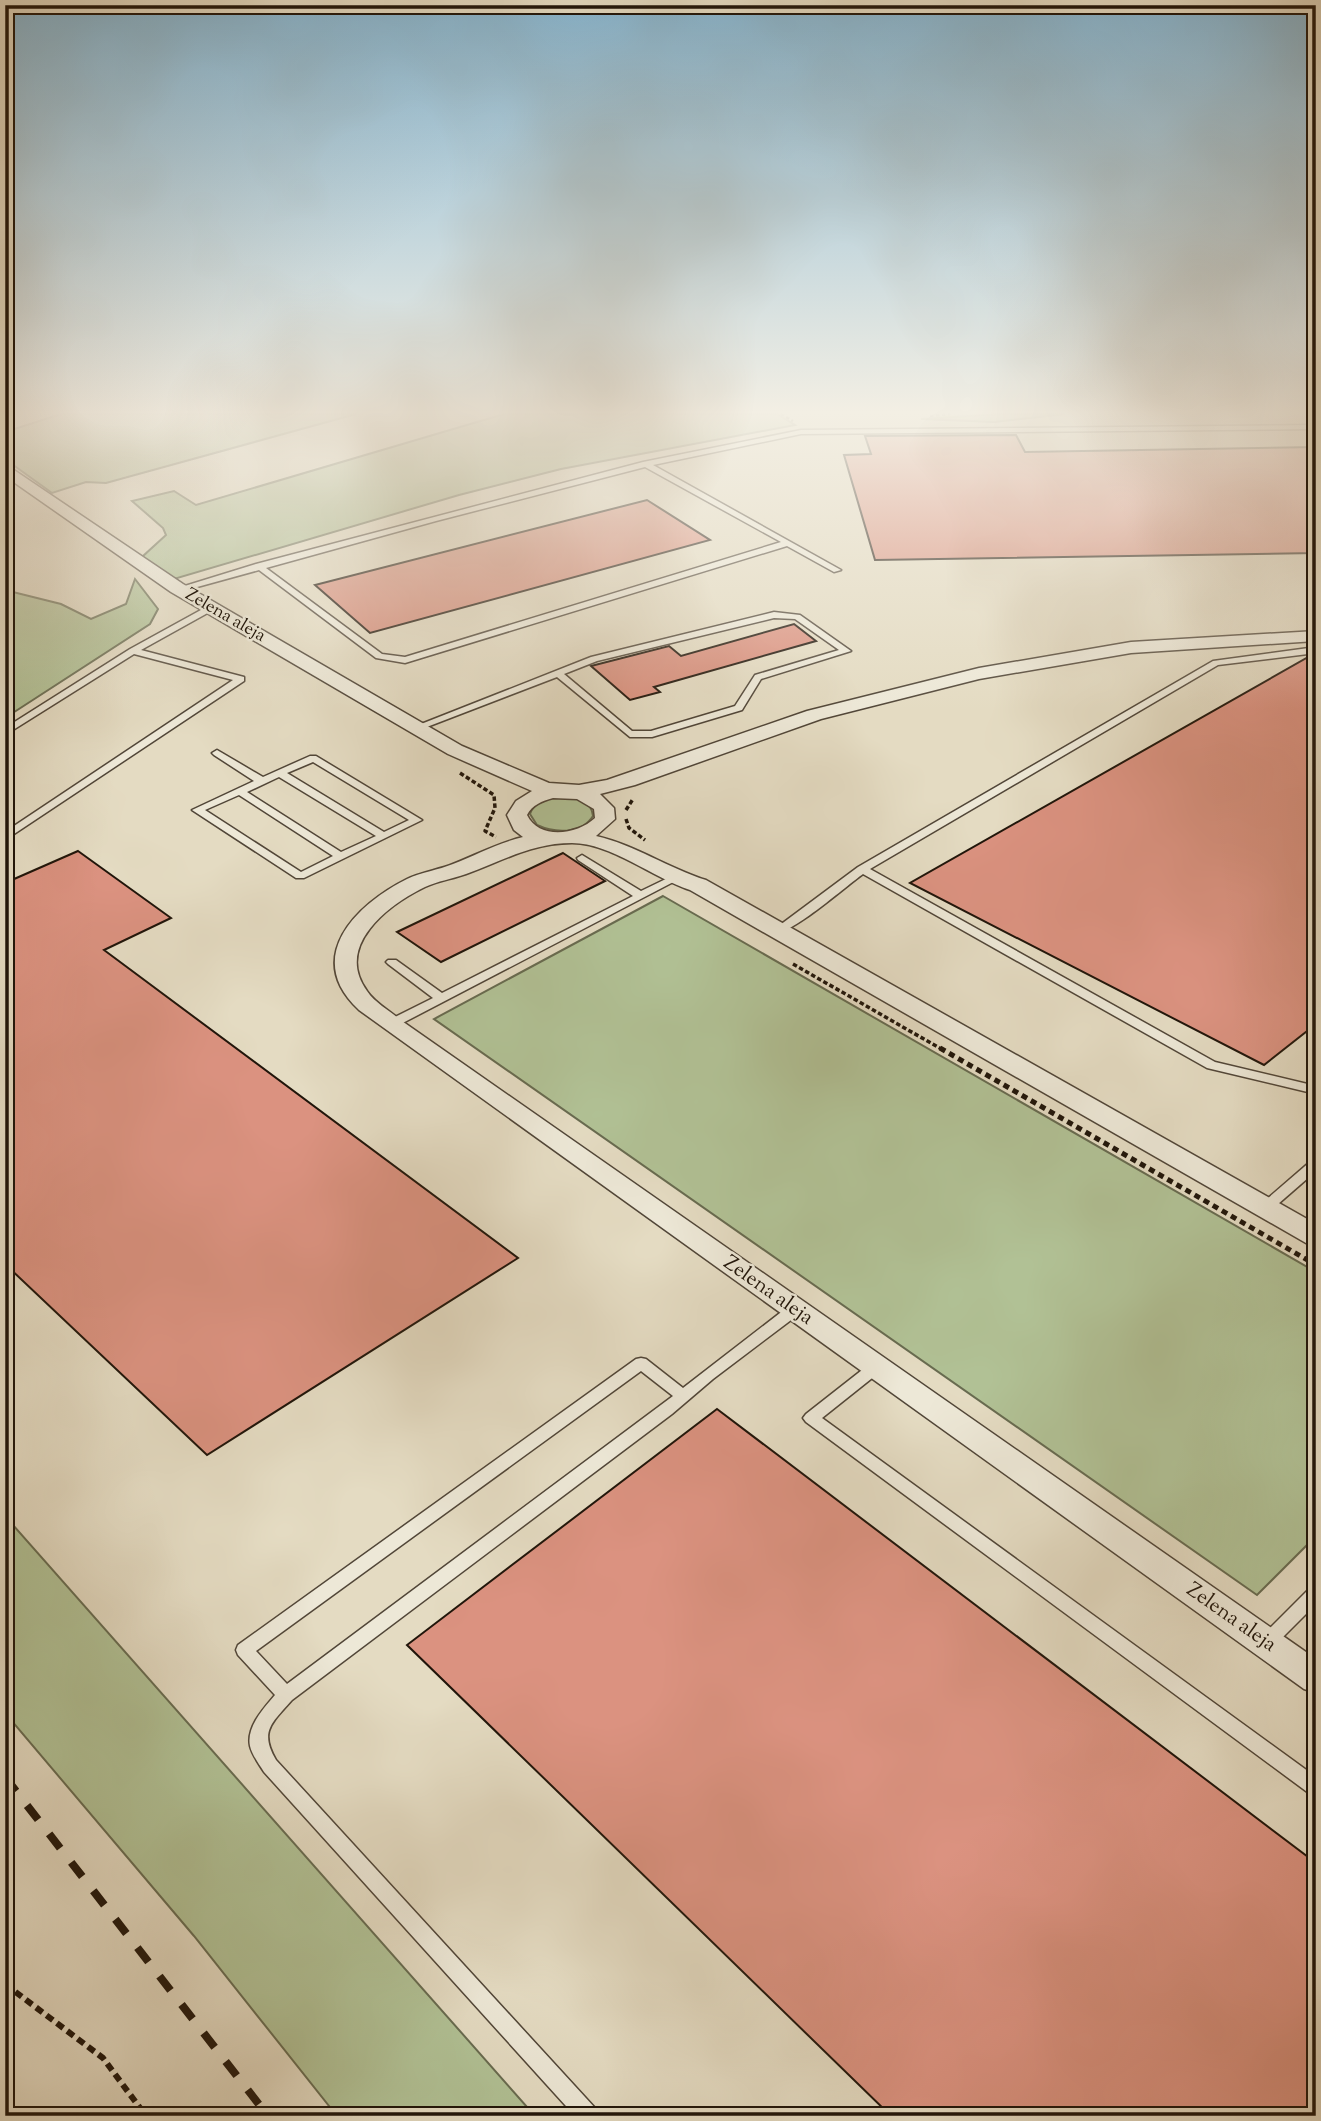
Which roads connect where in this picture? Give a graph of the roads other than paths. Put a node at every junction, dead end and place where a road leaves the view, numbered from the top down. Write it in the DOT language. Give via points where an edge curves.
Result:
graph roads {
  1 [pos="69,513"];
  2 [pos="460,513"];
  3 [pos="734,513"];
  4 [pos="788,543"];
  5 [pos="259,566"];
  6 [pos="837,570"];
  7 [pos="179,589"];
  8 [pos="210,608"];
  9 [pos="1316,636"];
  10 [pos="1316,650"];
  11 [pos="133,651"];
  12 [pos="558,673"];
  13 [pos="416,728"];
  14 [pos="5,732"];
  15 [pos="217,753"];
  16 [pos="453,759"];
  17 [pos="279,773"];
  18 [pos="638,776"];
  19 [pos="262,781"];
  20 [pos="239,791"];
  21 [pos="565,792"];
  22 [pos="519,812"];
  23 [pos="606,813"];
  24 [pos="384,836"];
  25 [pos="5,837"];
  26 [pos="575,837"];
  27 [pos="550,838"];
  28 [pos="504,841"];
  29 [pos="341,857"];
  30 [pos="582,858"];
  31 [pos="862,869"];
  32 [pos="687,881"];
  33 [pos="641,895"];
  34 [pos="778,931"];
  35 [pos="392,962"];
  36 [pos="441,998"];
  37 [pos="391,1024"];
  38 [pos="1316,1090"];
  39 [pos="1316,1164"];
  40 [pos="1265,1208"];
  41 [pos="1316,1236"];
  42 [pos="794,1310"];
  43 [pos="876,1367"];
  44 [pos="684,1396"];
  45 [pos="1313,1599"];
  46 [pos="1266,1642"];
  47 [pos="1316,1678"];
  48 [pos="286,1696"];
  49 [pos="1316,1788"];
  50 [pos="589,2116"];
  1 -- 7 [label="street, Zelena aleja"];
  2 -- 5 [label="lane"];
  3 -- 4 [label="lane"];
  4 -- 5 [label="lane" via="405,660 379,656 365,648"];
  4 -- 6 [label="lane"];
  5 -- 7 [label="lane"];
  7 -- 8 [label="street, Zelena aleja"];
  8 -- 11 [label="lane"];
  8 -- 13 [label="street, Zelena aleja"];
  9 -- 18 [label="street" via="1132,648 1020,665 842,707"];
  10 -- 31 [label="lane" via="1216,663"];
  11 -- 14 [label="lane"];
  11 -- 25 [label="lane" via="241,680"];
  12 -- 12 [label="lane" via="594,659 774,615 797,617 846,651 758,677 739,708 652,734 630,734"];
  12 -- 13 [label="lane"];
  13 -- 16 [label="street, Zelena aleja"];
  15 -- 19 [label="lane"];
  16 -- 21 [label="street, Zelena aleja" via="473,755 522,780"];
  16 -- 22 [label="street, Zelena aleja" via="460,759 516,796"];
  17 -- 19 [label="lane"];
  17 -- 24 [label="lane"];
  17 -- 24 [label="lane" via="313,758 417,820"];
  18 -- 21 [label="street"];
  18 -- 23 [label="street"];
  19 -- 20 [label="lane"];
  20 -- 29 [label="lane"];
  20 -- 29 [label="lane" via="197,810 300,876"];
  21 -- 22 [label="street, Zelena aleja" via="532,798"];
  21 -- 23 [label="street, Zelena aleja" via="593,798"];
  22 -- 27 [label="street, Zelena aleja" via="519,821 527,830"];
  22 -- 28 [label="street, Zelena aleja"];
  23 -- 26 [label="street, Zelena aleja" via="595,830"];
  23 -- 32 [label="street, Zelena aleja" via="617,831 691,873"];
  24 -- 29 [label="lane"];
  26 -- 27 [label="street, Zelena aleja"];
  26 -- 32 [label="street, Zelena aleja" via="613,846"];
  27 -- 28 [label="street, Zelena aleja"];
  28 -- 37 [label="street, Zelena aleja" via="460,869 431,876 376,908 357,927 346,951 348,977 365,1004"];
  30 -- 33 [label="lane"];
  31 -- 34 [label="lane"];
  31 -- 38 [label="lane" via="1211,1065"];
  32 -- 33 [label="lane"];
  32 -- 34 [label="street, Zelena aleja"];
  33 -- 36 [label="lane"];
  34 -- 40 [label="street, Zelena aleja"];
  35 -- 36 [label="lane"];
  36 -- 37 [label="lane"];
  37 -- 42 [label="street, Zelena aleja"];
  39 -- 40 [label="lane"];
  40 -- 41 [label="street, Zelena aleja"];
  42 -- 43 [label="street, Zelena aleja"];
  42 -- 44 [label="lane"];
  43 -- 46 [label="street, Zelena aleja"];
  43 -- 49 [label="lane" via="811,1418"];
  44 -- 48 [label="lane"];
  44 -- 48 [label="lane" via="641,1363 244,1650"];
  45 -- 46 [label="lane"];
  46 -- 47 [label="street, Zelena aleja"];
  48 -- 50 [label="lane" via="260,1731 259,1746 271,1766"];
}
